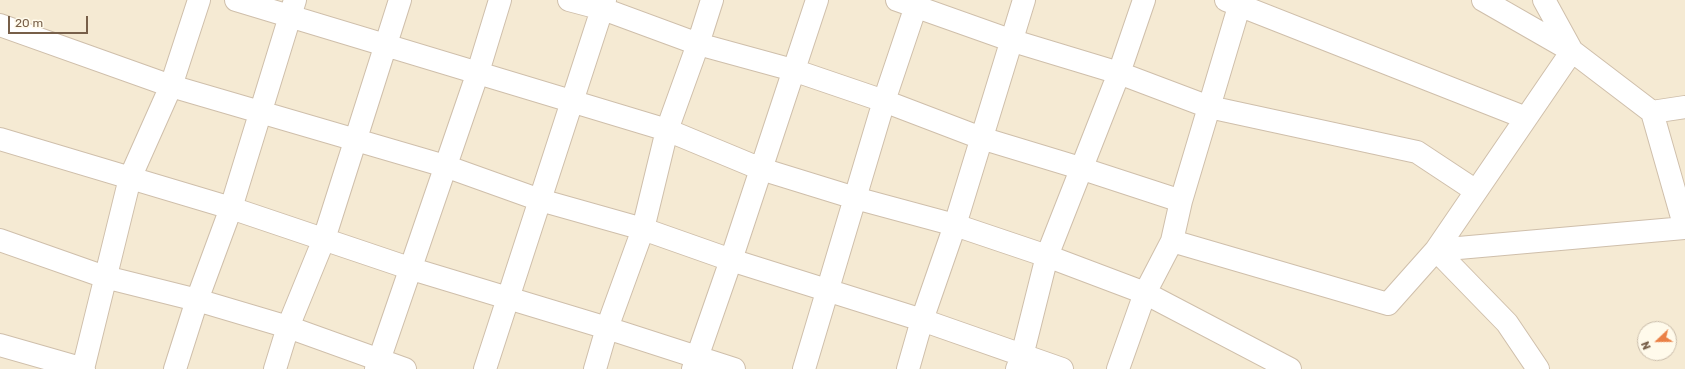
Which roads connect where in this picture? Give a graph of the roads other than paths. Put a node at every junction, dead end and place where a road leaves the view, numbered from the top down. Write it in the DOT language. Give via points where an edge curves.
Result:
graph roads {
  1 [pos="199,0"];
  2 [pos="236,0"];
  3 [pos="400,0"];
  4 [pos="500,0"];
  5 [pos="569,0"];
  6 [pos="712,0"];
  7 [pos="817,0"];
  8 [pos="1024,0"];
  9 [pos="1144,0"];
  10 [pos="1483,0"];
  11 [pos="1544,0"];
  12 [pos="910,2"];
  13 [pos="1235,2"];
  14 [pos="604,5"];
  15 [pos="293,8"];
  16 [pos="0,25"];
  17 [pos="1010,40"];
  18 [pos="698,44"];
  19 [pos="386,45"];
  20 [pos="1572,51"];
  21 [pos="793,70"];
  22 [pos="478,72"];
  23 [pos="1119,73"];
  24 [pos="171,86"];
  25 [pos="574,100"];
  26 [pos="884,101"];
  27 [pos="1209,107"];
  28 [pos="1685,107"];
  29 [pos="261,111"];
  30 [pos="1652,112"];
  31 [pos="1526,118"];
  32 [pos="667,130"];
  33 [pos="355,138"];
  34 [pos="981,138"];
  35 [pos="0,139"];
  36 [pos="445,166"];
  37 [pos="1080,168"];
  38 [pos="762,169"];
  39 [pos="130,178"];
  40 [pos="1476,191"];
  41 [pos="854,198"];
  42 [pos="540,200"];
  43 [pos="1181,201"];
  44 [pos="231,208"];
  45 [pos="955,225"];
  46 [pos="1685,228"];
  47 [pos="643,229"];
  48 [pos="324,239"];
  49 [pos="0,240"];
  50 [pos="1172,241"];
  51 [pos="1436,250"];
  52 [pos="1047,256"];
  53 [pos="731,260"];
  54 [pos="412,269"];
  55 [pos="105,277"];
  56 [pos="826,290"];
  57 [pos="1145,293"];
  58 [pos="507,298"];
  59 [pos="197,300"];
  60 [pos="922,320"];
  61 [pos="288,327"];
  62 [pos="607,328"];
  63 [pos="0,345"];
  64 [pos="1020,362"];
  65 [pos="695,363"];
  66 [pos="378,364"];
  67 [pos="83,369"];
  68 [pos="175,369"];
  69 [pos="275,369"];
  70 [pos="405,369"];
  71 [pos="485,369"];
  72 [pos="595,369"];
  73 [pos="734,369"];
  74 [pos="804,369"];
  75 [pos="908,369"];
  76 [pos="1062,369"];
  77 [pos="1118,369"];
  78 [pos="1290,369"];
  79 [pos="1538,369"];
  1 -- 24 [label="street"];
  2 -- 15 [label="street"];
  3 -- 19 [label="street"];
  4 -- 22 [label="street"];
  5 -- 14 [label="street"];
  6 -- 18 [label="street"];
  7 -- 21 [label="street"];
  8 -- 17 [label="street"];
  9 -- 23 [label="street"];
  10 -- 20 [label="street"];
  11 -- 20 [label="street"];
  12 -- 17 [label="street"];
  12 -- 26 [label="street"];
  13 -- 27 [label="street"];
  13 -- 31 [label="street"];
  14 -- 18 [label="street"];
  14 -- 25 [label="street"];
  15 -- 19 [label="street"];
  15 -- 29 [label="street"];
  16 -- 24 [label="street"];
  17 -- 23 [label="street"];
  17 -- 34 [label="street"];
  18 -- 21 [label="street"];
  18 -- 32 [label="street"];
  19 -- 22 [label="street"];
  19 -- 33 [label="street"];
  20 -- 30 [label="street"];
  20 -- 31 [label="street"];
  21 -- 26 [label="street"];
  21 -- 38 [label="street"];
  22 -- 25 [label="street"];
  22 -- 36 [label="street"];
  23 -- 27 [label="street"];
  23 -- 37 [label="street"];
  24 -- 29 [label="street"];
  24 -- 39 [label="street"];
  25 -- 32 [label="street"];
  25 -- 42 [label="street"];
  26 -- 34 [label="street"];
  26 -- 41 [label="street"];
  27 -- 40 [label="street" via="1417,152"];
  27 -- 43 [label="street"];
  28 -- 30 [label="street"];
  29 -- 33 [label="street"];
  29 -- 44 [label="street"];
  30 -- 46 [label="street"];
  31 -- 40 [label="street"];
  32 -- 38 [label="street"];
  32 -- 47 [label="street"];
  33 -- 36 [label="street"];
  33 -- 48 [label="street"];
  34 -- 37 [label="street"];
  34 -- 45 [label="street"];
  35 -- 39 [label="street"];
  36 -- 42 [label="street"];
  36 -- 54 [label="street"];
  37 -- 43 [label="street"];
  37 -- 52 [label="street"];
  38 -- 41 [label="street"];
  38 -- 53 [label="street"];
  39 -- 44 [label="street"];
  39 -- 55 [label="street"];
  40 -- 51 [label="street"];
  41 -- 45 [label="street"];
  41 -- 56 [label="street"];
  42 -- 47 [label="street"];
  42 -- 58 [label="street"];
  43 -- 50 [label="street"];
  44 -- 48 [label="street"];
  44 -- 59 [label="street"];
  45 -- 52 [label="street"];
  45 -- 60 [label="street"];
  46 -- 51 [label="street"];
  47 -- 53 [label="street"];
  47 -- 62 [label="street"];
  48 -- 54 [label="street"];
  48 -- 61 [label="street"];
  49 -- 55 [label="street"];
  50 -- 51 [label="street" via="1388,304"];
  50 -- 57 [label="street"];
  51 -- 79 [label="street" via="1507,323"];
  52 -- 57 [label="street"];
  52 -- 64 [label="street"];
  53 -- 56 [label="street"];
  53 -- 65 [label="street"];
  54 -- 58 [label="street"];
  54 -- 66 [label="street"];
  55 -- 59 [label="street"];
  55 -- 67 [label="street"];
  56 -- 60 [label="street"];
  56 -- 74 [label="street"];
  57 -- 77 [label="street"];
  57 -- 78 [label="street"];
  58 -- 62 [label="street"];
  58 -- 71 [label="street"];
  59 -- 61 [label="street"];
  59 -- 68 [label="street"];
  60 -- 64 [label="street"];
  60 -- 75 [label="street"];
  61 -- 66 [label="street"];
  61 -- 69 [label="street"];
  62 -- 65 [label="street"];
  62 -- 72 [label="street"];
  63 -- 67 [label="street"];
  64 -- 76 [label="street"];
  65 -- 73 [label="street"];
  66 -- 70 [label="street"];
}
